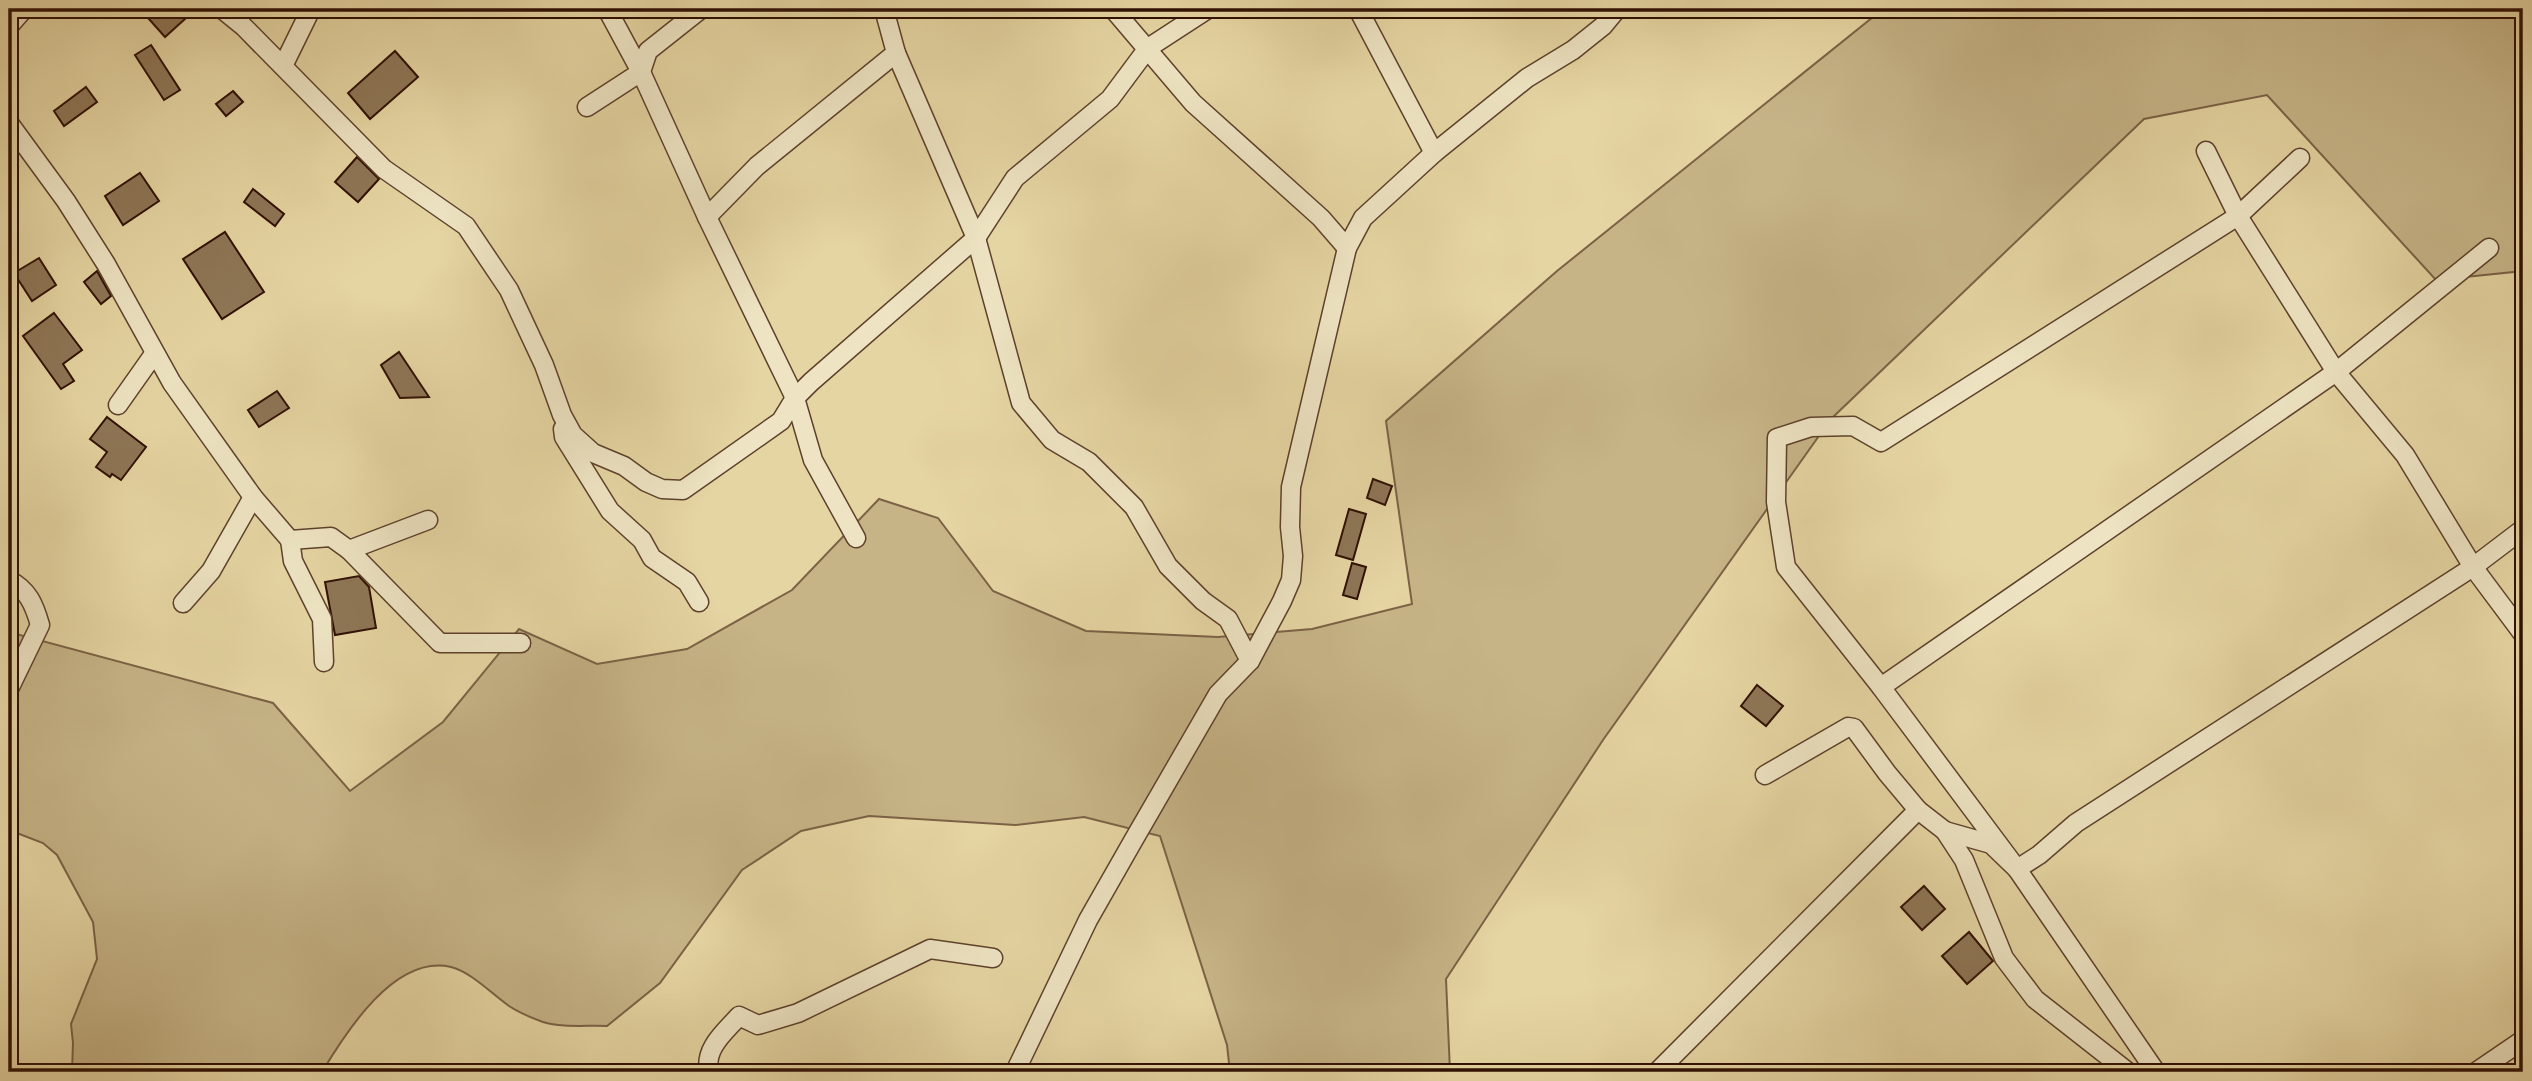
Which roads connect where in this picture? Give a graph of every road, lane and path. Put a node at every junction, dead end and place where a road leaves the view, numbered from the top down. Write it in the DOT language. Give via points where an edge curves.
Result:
graph roads {
  1 [pos="24,9"];
  2 [pos="222,9"];
  3 [pos="311,9"];
  4 [pos="607,9"];
  5 [pos="701,9"];
  6 [pos="884,9"];
  7 [pos="1113,9"];
  8 [pos="1208,9"];
  9 [pos="1358,9"];
  10 [pos="1617,9"];
  11 [pos="9,26"];
  12 [pos="1148,48"];
  13 [pos="896,53"];
  14 [pos="283,66"];
  15 [pos="641,72"];
  16 [pos="587,107"];
  17 [pos="9,123"];
  18 [pos="2206,151"];
  19 [pos="1434,153"];
  20 [pos="2300,158"];
  21 [pos="2238,216"];
  22 [pos="707,217"];
  23 [pos="975,238"];
  24 [pos="1347,248"];
  25 [pos="2489,248"];
  26 [pos="154,354"];
  27 [pos="2336,372"];
  28 [pos="795,398"];
  29 [pos="118,405"];
  30 [pos="562,415"];
  31 [pos="253,497"];
  32 [pos="428,520"];
  33 [pos="2523,529"];
  34 [pos="856,538"];
  35 [pos="290,540"];
  36 [pos="349,550"];
  37 [pos="2473,567"];
  38 [pos="9,580"];
  39 [pos="183,603"];
  40 [pos="699,603"];
  41 [pos="2523,634"];
  42 [pos="522,643"];
  43 [pos="1250,661"];
  44 [pos="324,662"];
  45 [pos="1881,687"];
  46 [pos="9,689"];
  47 [pos="1765,775"];
  48 [pos="1919,810"];
  49 [pos="1945,831"];
  50 [pos="2017,869"];
  51 [pos="993,958"];
  52 [pos="2523,1041"];
  53 [pos="709,1072"];
  54 [pos="1016,1072"];
  55 [pos="1657,1072"];
  56 [pos="2128,1072"];
  57 [pos="2155,1072"];
  58 [pos="2476,1072"];
  1 -- 11 [label="street"];
  2 -- 14 [label="street"];
  3 -- 14 [label="street"];
  4 -- 15 [label="street"];
  5 -- 15 [label="street" via="648,51"];
  6 -- 13 [label="street"];
  7 -- 12 [label="street"];
  8 -- 12 [label="street"];
  9 -- 19 [label="street"];
  10 -- 19 [label="street" via="1573,50 1527,78"];
  12 -- 23 [label="street" via="1110,99 1015,178"];
  12 -- 24 [label="street" via="1193,103 1321,218"];
  13 -- 22 [label="street" via="757,166"];
  13 -- 23 [label="street"];
  14 -- 30 [label="street" via="384,169 466,226 509,290"];
  15 -- 16 [label="street"];
  15 -- 22 [label="street"];
  17 -- 26 [label="street" via="73,211"];
  18 -- 21 [label="street"];
  19 -- 24 [label="street" via="1363,218"];
  20 -- 21 [label="street"];
  21 -- 27 [label="street"];
  21 -- 45 [label="street" via="1881,442 1853,426 1811,427 1777,438 1776,502 1786,566"];
  22 -- 28 [label="street"];
  23 -- 28 [label="street"];
  23 -- 43 [label="street" via="1021,404 1052,440 1089,462 1134,507 1168,566 1228,619"];
  24 -- 43 [label="street" via="1291,487 1291,580"];
  25 -- 27 [label="street"];
  26 -- 29 [label="street"];
  26 -- 31 [label="street"];
  27 -- 37 [label="street" via="2405,455"];
  27 -- 45 [label="street"];
  28 -- 30 [label="street" via="781,421 683,491 662,489 593,453 573,435"];
  28 -- 34 [label="street" via="813,460"];
  30 -- 40 [label="street" via="564,437 610,511 642,540 652,558 687,583"];
  31 -- 35 [label="street"];
  31 -- 39 [label="street" via="211,571"];
  32 -- 36 [label="street"];
  33 -- 37 [label="street"];
  35 -- 36 [label="street" via="331,537"];
  35 -- 44 [label="street" via="293,561 322,619"];
  36 -- 42 [label="street" via="439,643"];
  37 -- 41 [label="street"];
  37 -- 50 [label="street" via="2076,823"];
  38 -- 46 [label="street" via="21,586 34,603 40,625"];
  43 -- 54 [label="street" via="1218,694 1088,920"];
  45 -- 50 [label="street"];
  47 -- 48 [label="street" via="1848,727 1854,728"];
  48 -- 49 [label="street"];
  48 -- 55 [label="street"];
  49 -- 50 [label="street" via="1991,844"];
  49 -- 56 [label="street" via="1964,860 2004,958 2035,999"];
  50 -- 57 [label="street"];
  51 -- 53 [label="street" via="930,949 798,1013 758,1025 739,1016 712,1047"];
  52 -- 58 [label="street"];
}
